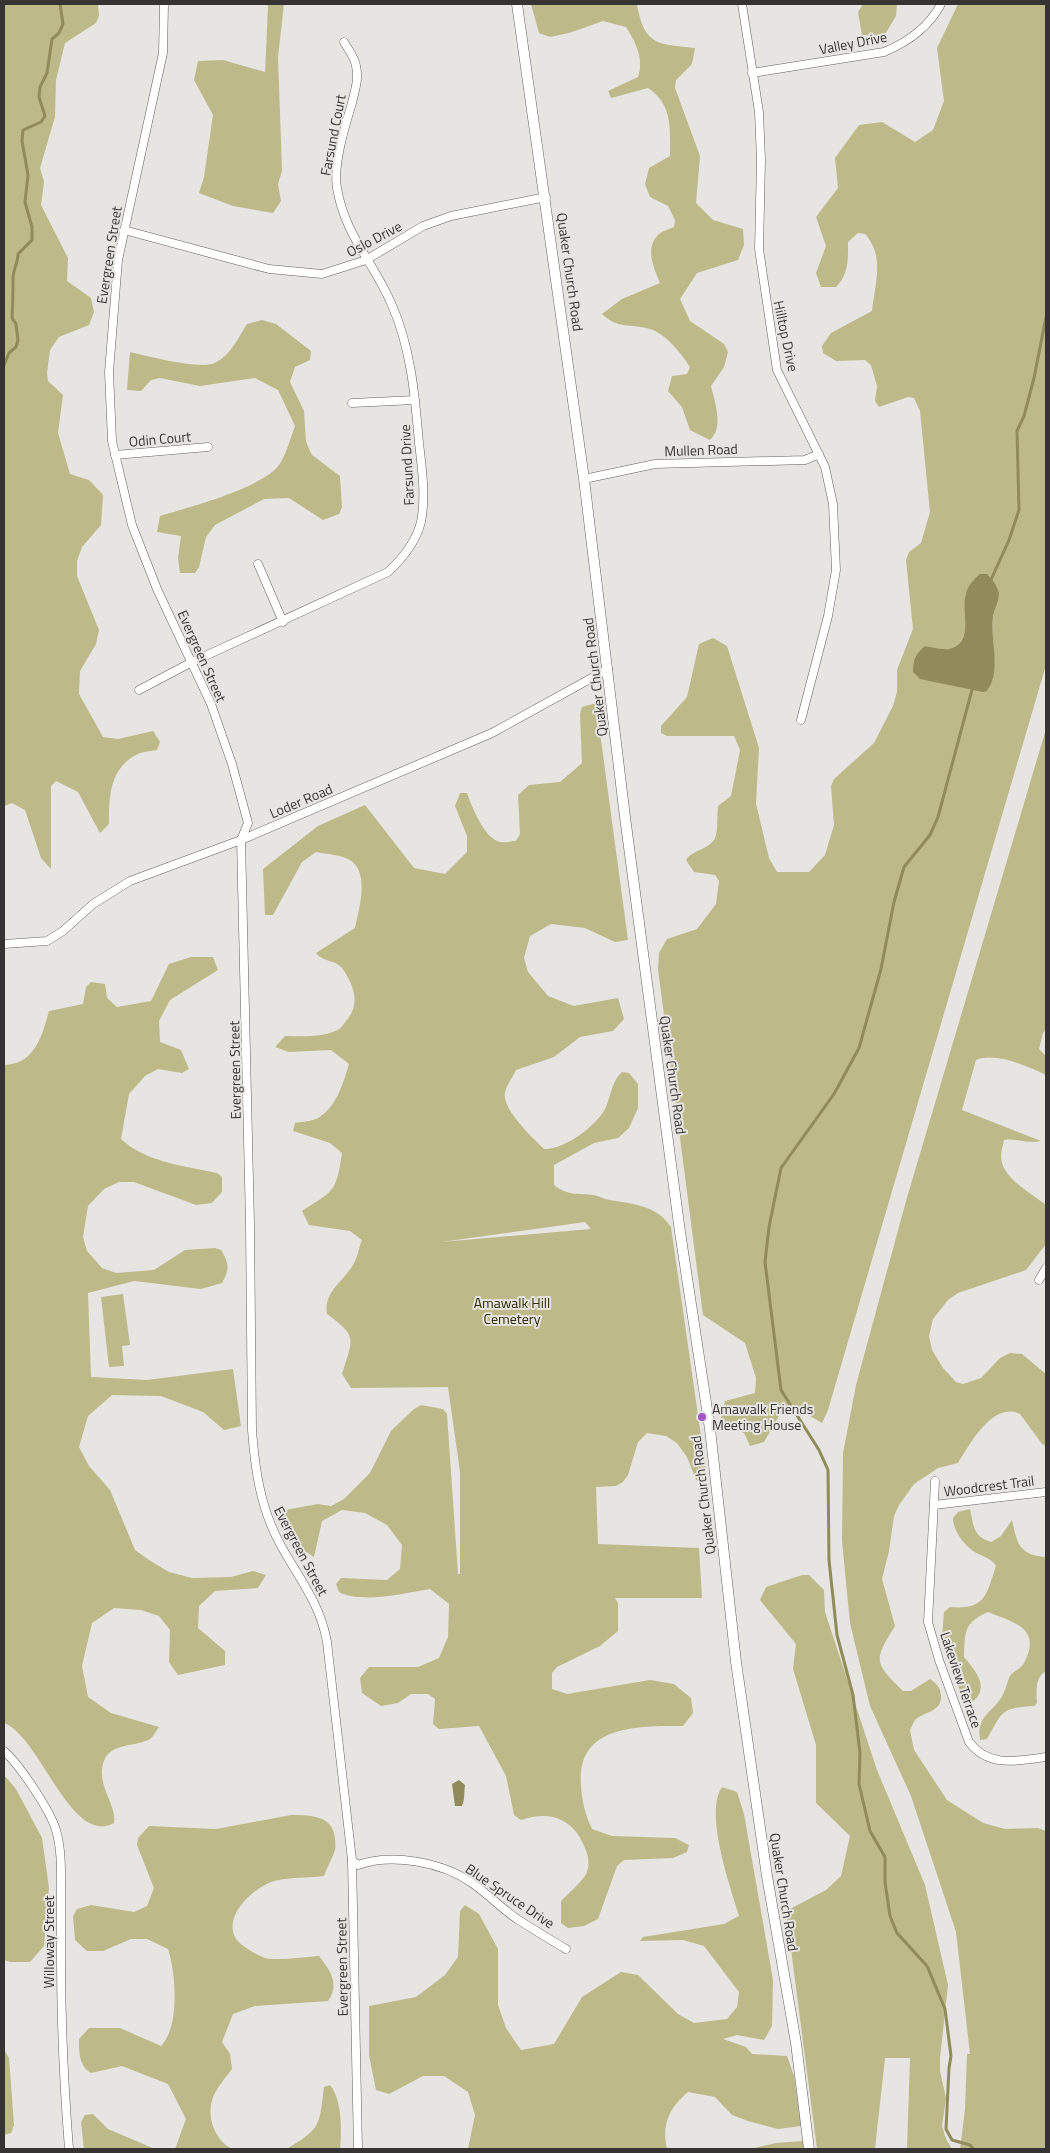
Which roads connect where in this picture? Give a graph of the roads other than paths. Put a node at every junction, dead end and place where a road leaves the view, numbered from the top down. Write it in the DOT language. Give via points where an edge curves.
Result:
graph roads {
  1 [pos="164,4"];
  2 [pos="517,4"];
  3 [pos="742,4"];
  4 [pos="941,4"];
  5 [pos="344,42"];
  6 [pos="752,73"];
  7 [pos="546,197"];
  8 [pos="124,230"];
  9 [pos="366,260"];
  10 [pos="415,400"];
  11 [pos="352,403"];
  12 [pos="208,448"];
  13 [pos="819,454"];
  14 [pos="115,455"];
  15 [pos="584,479"];
  16 [pos="258,564"];
  17 [pos="283,622"];
  18 [pos="192,662"];
  19 [pos="608,668"];
  20 [pos="138,690"];
  21 [pos="801,720"];
  22 [pos="240,840"];
  23 [pos="4,944"];
  24 [pos="1046,1268"];
  25 [pos="1039,1280"];
  26 [pos="935,1481"];
  27 [pos="1046,1492"];
  28 [pos="934,1505"];
  29 [pos="4,1751"];
  30 [pos="1046,1757"];
  31 [pos="352,1860"];
  32 [pos="566,1949"];
  33 [pos="69,2149"];
  34 [pos="358,2149"];
  35 [pos="809,2149"];
  1 -- 8 [label="street, Evergreen Street" via="163,53"];
  2 -- 7 [label="street, Quaker Church Road"];
  3 -- 6 [label="street, Hilltop Drive"];
  4 -- 6 [label="street, Valley Drive" via="904,44 884,52"];
  5 -- 9 [label="street, Farsund Court" via="356,64 358,79 336,186 343,216"];
  6 -- 13 [label="street, Hilltop Drive" via="759,112 761,160 759,249 777,370"];
  7 -- 9 [label="street, Oslo Drive" via="451,216 423,226"];
  7 -- 15 [label="street, Quaker Church Road"];
  8 -- 9 [label="street, Oslo Drive" via="270,269 322,274"];
  8 -- 14 [label="street, Evergreen Street" via="110,347"];
  9 -- 10 [label="street, Farsund Drive" via="391,302 407,348"];
  10 -- 11 [label="street"];
  10 -- 17 [label="street, Farsund Drive" via="423,505 413,542 403,558 388,572"];
  12 -- 14 [label="street, Odin Court"];
  13 -- 15 [label="street, Mullen Road" via="805,460 655,464"];
  13 -- 21 [label="street, Hilltop Drive" via="834,504 836,570 828,616"];
  14 -- 18 [label="street, Evergreen Street" via="132,525 157,589"];
  15 -- 19 [label="street, Quaker Church Road"];
  16 -- 17 [label="street"];
  17 -- 18 [label="street, Farsund Drive"];
  18 -- 20 [label="street, Farsund Drive"];
  18 -- 22 [label="street, Evergreen Street" via="232,764 248,824"];
  19 -- 22 [label="street, Loder Road" via="492,733"];
  19 -- 35 [label="street, Quaker Church Road" via="672,1175 710,1429 737,1665 767,1876 796,2044"];
  22 -- 23 [label="street, Loder Road" via="119,887 47,941"];
  22 -- 31 [label="street, Evergreen Street" via="255,1469 263,1507 278,1541 324,1622"];
  24 -- 25 [label="street"];
  26 -- 28 [label="street, Lakeview Terrace"];
  27 -- 28 [label="street, Woodcrest Trail"];
  28 -- 30 [label="street, Lakeview Terrace" via="928,1622 969,1742 977,1752 992,1759 1010,1762"];
  29 -- 33 [label="street, Willoway Street" via="19,1766 50,1815 60,1848 64,2083"];
  31 -- 32 [label="street, Blue Spruce Drive" via="358,1865 372,1860 418,1861 442,1867 471,1882 516,1918"];
  31 -- 34 [label="street, Evergreen Street"];
}
